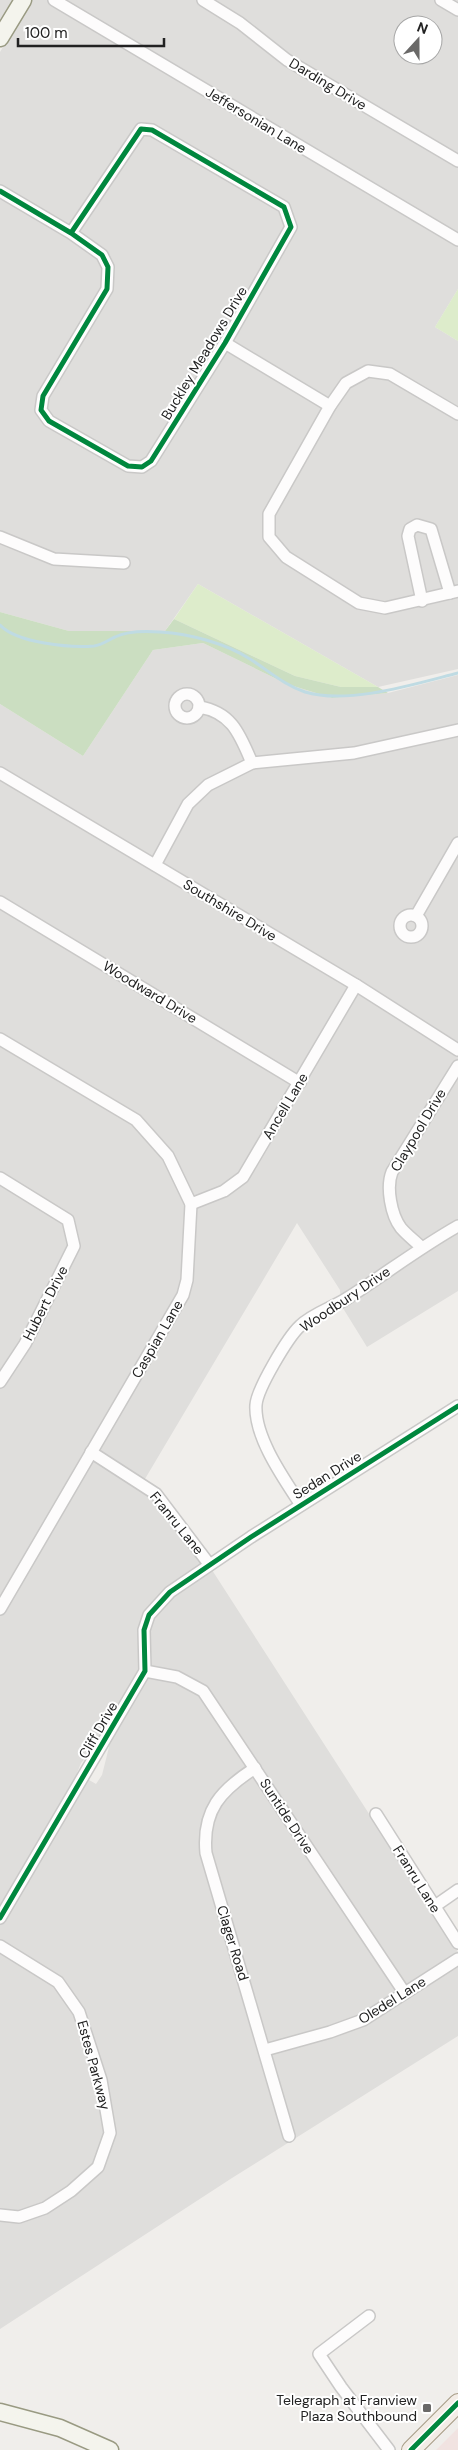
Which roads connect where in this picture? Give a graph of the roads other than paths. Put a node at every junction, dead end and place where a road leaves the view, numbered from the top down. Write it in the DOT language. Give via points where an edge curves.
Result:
graph roads {
  1 [pos="22,0"];
  2 [pos="54,0"];
  3 [pos="203,0"];
  4 [pos="440,0"];
  5 [pos="458,10"];
  6 [pos="0,38"];
  7 [pos="458,161"];
  8 [pos="0,191"];
  9 [pos="71,232"];
  10 [pos="458,240"];
  11 [pos="225,343"];
  12 [pos="330,406"];
  13 [pos="458,414"];
  14 [pos="0,537"];
  15 [pos="124,563"];
  16 [pos="454,592"];
  17 [pos="422,601"];
  18 [pos="199,707"];
  19 [pos="458,730"];
  20 [pos="252,763"];
  21 [pos="0,773"];
  22 [pos="458,844"];
  23 [pos="154,865"];
  24 [pos="0,902"];
  25 [pos="416,916"];
  26 [pos="356,985"];
  27 [pos="0,1039"];
  28 [pos="458,1050"];
  29 [pos="458,1066"];
  30 [pos="300,1083"];
  31 [pos="0,1178"];
  32 [pos="191,1204"];
  33 [pos="458,1226"];
  34 [pos="421,1247"];
  35 [pos="0,1382"];
  36 [pos="458,1406"];
  37 [pos="91,1452"];
  38 [pos="301,1505"];
  39 [pos="210,1564"];
  40 [pos="0,1610"];
  41 [pos="145,1671"];
  42 [pos="255,1768"];
  43 [pos="376,1814"];
  44 [pos="458,1890"];
  45 [pos="435,1906"];
  46 [pos="0,1918"];
  47 [pos="458,1943"];
  48 [pos="0,1946"];
  49 [pos="458,1959"];
  50 [pos="404,1992"];
  51 [pos="265,2050"];
  52 [pos="288,2136"];
  53 [pos="0,2215"];
  54 [pos="368,2316"];
  55 [pos="458,2403"];
  56 [pos="0,2412"];
  57 [pos="110,2450"];
  58 [pos="390,2450"];
  59 [pos="411,2450"];
  1 -- 6 [label="street"];
  2 -- 10 [label="street, Jeffersonian Lane"];
  3 -- 7 [label="street, Darding Drive" via="240,23 287,60"];
  4 -- 5 [label="street"];
  8 -- 9 [label="street, Buckley Meadows Drive"];
  9 -- 11 [label="street, Buckley Meadows Drive" via="141,129 152,130 284,207 291,227"];
  9 -- 11 [label="street, Buckley Meadows Drive" via="102,255 109,278 107,289 43,396 41,410 49,421 128,466 142,466 151,461"];
  11 -- 12 [label="street, Buckley Meadows Drive"];
  12 -- 13 [label="street" via="346,383 368,371 390,374"];
  12 -- 17 [label="street" via="268,514 268,537 286,557 359,602 385,608"];
  14 -- 15 [label="street" via="54,560"];
  16 -- 17 [label="street"];
  16 -- 17 [label="street" via="431,529 417,525 408,536"];
  18 -- 20 [label="street" via="223,715 240,736"];
  19 -- 20 [label="street" via="354,753"];
  20 -- 23 [label="street" via="208,785 188,804"];
  21 -- 23 [label="street, Southshire Drive"];
  22 -- 25 [label="street"];
  23 -- 26 [label="street, Southshire Drive"];
  24 -- 30 [label="street, Woodward Drive"];
  26 -- 28 [label="street, Southshire Drive"];
  26 -- 30 [label="street, Ancell Lane"];
  27 -- 32 [label="street, Caspian Lane" via="136,1120 168,1156"];
  29 -- 34 [label="street, Claypool Drive" via="388,1181 388,1191 400,1227"];
  30 -- 32 [label="street, Ancell Lane" via="243,1177 224,1192"];
  31 -- 35 [label="street, Hubert Drive" via="68,1220 74,1246 24,1344"];
  32 -- 37 [label="street, Caspian Lane" via="187,1280 183,1295"];
  33 -- 34 [label="street, Woodbury Drive"];
  34 -- 38 [label="street, Woodbury Drive" via="300,1326 262,1385 256,1407 267,1451"];
  36 -- 38 [label="street, Sedan Drive"];
  37 -- 39 [label="street, Franru Lane" via="156,1494"];
  37 -- 40 [label="street, Caspian Lane"];
  38 -- 39 [label="street, Sedan Drive"];
  39 -- 41 [label="street" via="170,1592 149,1616 144,1630"];
  41 -- 42 [label="street, Suntide Drive" via="177,1677 203,1691"];
  41 -- 46 [label="street, Cliff Drive"];
  42 -- 50 [label="street, Suntide Drive"];
  42 -- 51 [label="street, Clager Road" via="231,1784 215,1802 204,1835 206,1853"];
  43 -- 45 [label="street, Franru Lane"];
  44 -- 45 [label="street"];
  45 -- 47 [label="street, Franru Lane"];
  48 -- 53 [label="street, Estes Parkway" via="58,1982 79,2012 101,2080 110,2133 98,2167 71,2191 45,2208 19,2217"];
  49 -- 50 [label="street, Oledel Lane"];
  50 -- 51 [label="street, Oledel Lane" via="363,2020"];
  51 -- 52 [label="street, Clager Road"];
  54 -- 58 [label="street" via="319,2354"];
  55 -- 59 [label="main road"];
  56 -- 57 [label="street" via="60,2428"];
}
